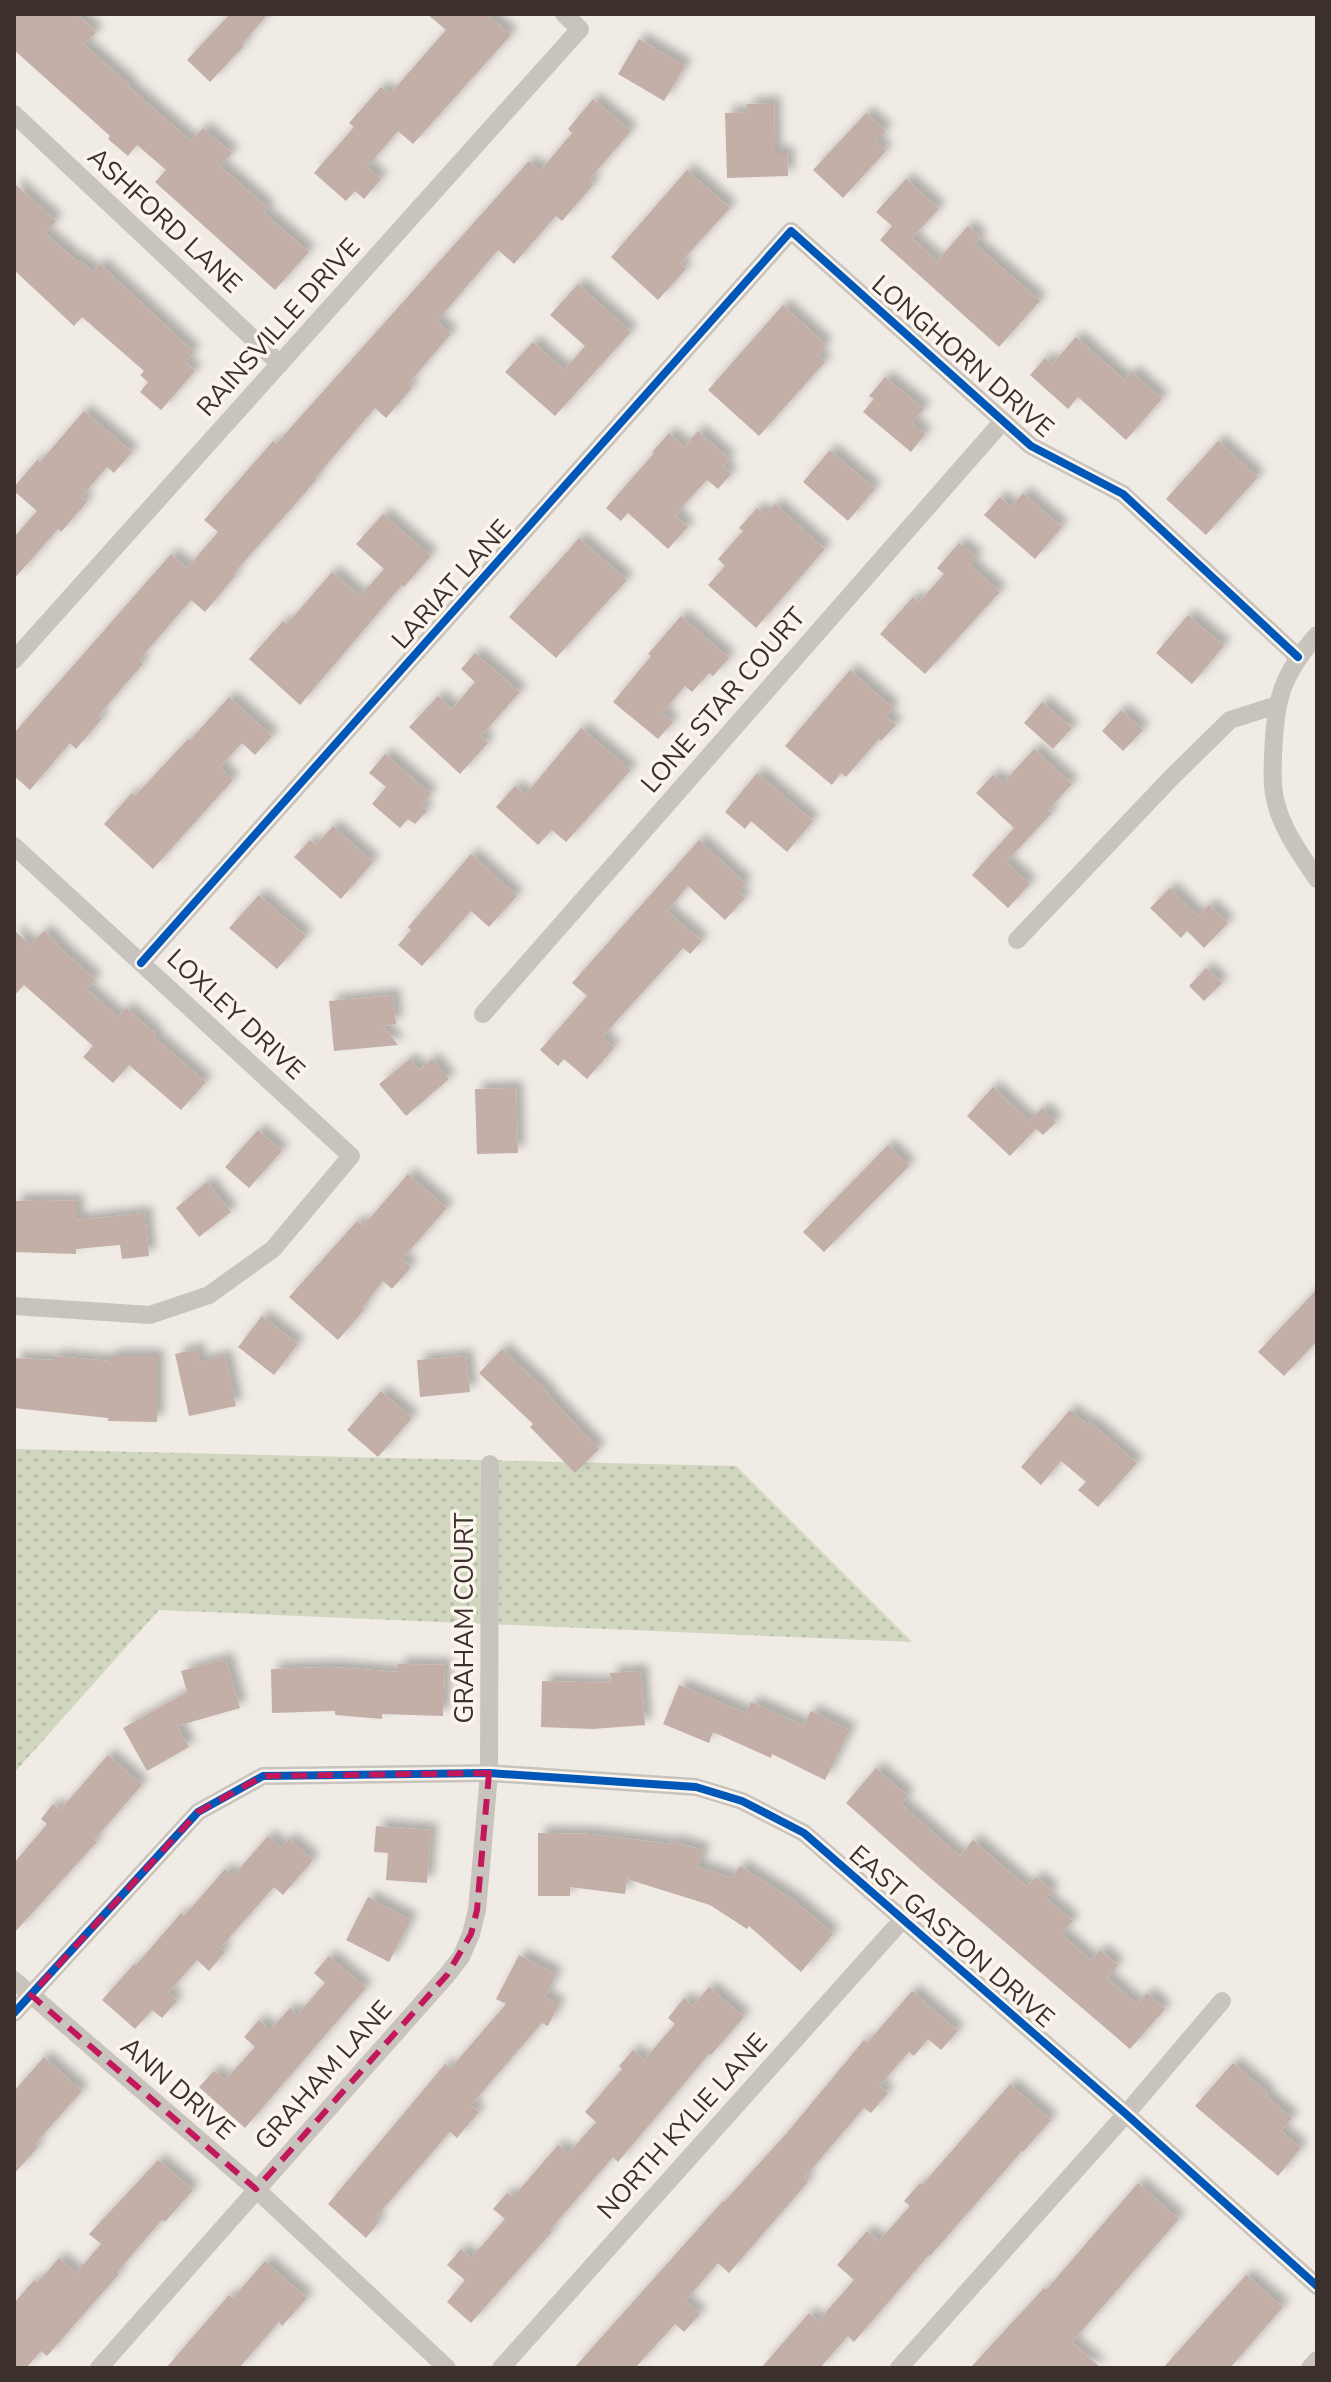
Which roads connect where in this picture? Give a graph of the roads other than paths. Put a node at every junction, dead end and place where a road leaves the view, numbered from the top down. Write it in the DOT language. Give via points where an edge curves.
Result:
graph roads {
  1 [pos="564,14"];
  2 [pos="14,114"];
  3 [pos="791,231"];
  4 [pos="280,364"];
  5 [pos="1003,421"];
  6 [pos="1317,635"];
  7 [pos="1298,657"];
  8 [pos="14,660"];
  9 [pos="1277,705"];
  10 [pos="14,846"];
  11 [pos="1317,879"];
  12 [pos="1017,940"];
  13 [pos="141,963"];
  14 [pos="483,1014"];
  15 [pos="14,1306"];
  16 [pos="490,1464"];
  17 [pos="489,1773"];
  18 [pos="903,1919"];
  19 [pos="14,1980"];
  20 [pos="31,1995"];
  21 [pos="1222,2001"];
  22 [pos="14,2013"];
  23 [pos="1126,2114"];
  24 [pos="256,2189"];
  25 [pos="1317,2286"];
  26 [pos="1317,2360"];
  27 [pos="99,2368"];
  28 [pos="447,2368"];
  29 [pos="501,2368"];
  30 [pos="899,2368"];
  31 [pos="1310,2368"];
  1 -- 4 [label="street, RAINSVILLE DRIVE" via="580,29"];
  2 -- 4 [label="street, ASHFORD LANE"];
  3 -- 5 [label="street, LONGHORN DRIVE"];
  3 -- 13 [label="street, LARIAT LANE"];
  4 -- 8 [label="street, RAINSVILLE DRIVE"];
  5 -- 7 [label="street, LONGHORN DRIVE" via="1031,446 1123,494"];
  5 -- 14 [label="street, LONE STAR COURT"];
  6 -- 7 [label="street"];
  7 -- 9 [label="street"];
  9 -- 11 [label="street" via="1272,785 1276,805"];
  9 -- 12 [label="street" via="1230,720"];
  10 -- 13 [label="street, LOXLEY DRIVE"];
  13 -- 15 [label="street, LOXLEY DRIVE" via="351,1156 273,1249 209,1295 150,1315"];
  16 -- 17 [label="street, GRAHAM COURT"];
  17 -- 18 [label="street, EAST GASTON DRIVE" via="696,1787 742,1801 804,1833"];
  17 -- 20 [label="street, EAST GASTON DRIVE" via="263,1776 198,1812"];
  17 -- 24 [label="street, GRAHAM LANE" via="477,1910 461,1957"];
  18 -- 23 [label="street, EAST GASTON DRIVE"];
  18 -- 29 [label="street, NORTH KYLIE LANE"];
  19 -- 20 [label="street, ANN DRIVE"];
  20 -- 22 [label="street, EAST GASTON DRIVE"];
  20 -- 24 [label="street, ANN DRIVE"];
  21 -- 23 [label="street"];
  23 -- 25 [label="street, EAST GASTON DRIVE"];
  23 -- 30 [label="street"];
  24 -- 27 [label="street, GRAHAM LANE"];
  24 -- 28 [label="street, ANN DRIVE"];
  26 -- 31 [label="street"];
}
